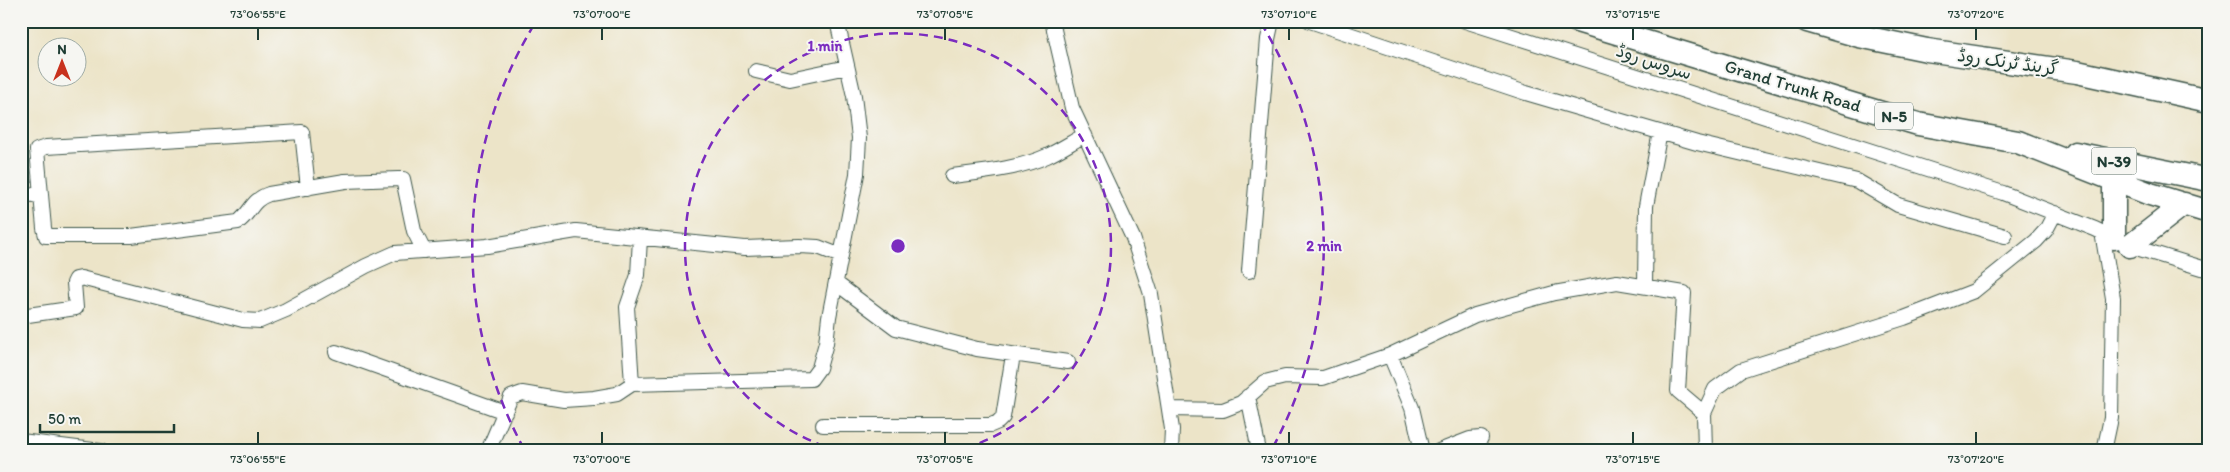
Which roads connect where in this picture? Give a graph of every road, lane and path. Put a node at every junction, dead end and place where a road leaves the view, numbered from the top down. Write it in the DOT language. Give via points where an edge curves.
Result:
graph roads {
  1 [pos="837,21"];
  2 [pos="1052,21"];
  3 [pos="1272,21"];
  4 [pos="1310,21"];
  5 [pos="1465,21"];
  6 [pos="1577,21"];
  7 [pos="1807,21"];
  8 [pos="847,67"];
  9 [pos="756,71"];
  10 [pos="2209,101"];
  11 [pos="1660,132"];
  12 [pos="1085,135"];
  13 [pos="2018,142"];
  14 [pos="952,176"];
  15 [pos="2114,180"];
  16 [pos="2209,180"];
  17 [pos="308,188"];
  18 [pos="21,192"];
  19 [pos="41,196"];
  20 [pos="2184,204"];
  21 [pos="2209,212"];
  22 [pos="2055,213"];
  23 [pos="2006,236"];
  24 [pos="640,238"];
  25 [pos="2116,239"];
  26 [pos="424,251"];
  27 [pos="841,256"];
  28 [pos="2209,270"];
  29 [pos="1249,271"];
  30 [pos="836,283"];
  31 [pos="1645,286"];
  32 [pos="21,316"];
  33 [pos="336,352"];
  34 [pos="1013,355"];
  35 [pos="1390,355"];
  36 [pos="1068,362"];
  37 [pos="632,384"];
  38 [pos="1248,396"];
  39 [pos="1169,409"];
  40 [pos="505,412"];
  41 [pos="1704,413"];
  42 [pos="823,425"];
  43 [pos="1481,438"];
  44 [pos="21,441"];
  45 [pos="102,451"];
  46 [pos="488,451"];
  47 [pos="1171,451"];
  48 [pos="1259,451"];
  49 [pos="1422,451"];
  50 [pos="1439,451"];
  51 [pos="1705,451"];
  52 [pos="2104,451"];
  1 -- 8 [label="street"];
  2 -- 12 [label="street" via="1072,108"];
  3 -- 29 [label="street"];
  4 -- 11 [label="street" via="1517,90"];
  5 -- 22 [label="street, سروس روڈ" via="2003,193"];
  6 -- 13 [label="highway, Grand Trunk Road / N-5" via="1918,124"];
  7 -- 10 [label="highway, گرینڈ ٹرنک روڈ" via="1917,48 2077,72"];
  8 -- 9 [label="street" via="790,79"];
  8 -- 27 [label="street" via="859,138 857,174"];
  11 -- 23 [label="street" via="1857,182 1898,205"];
  11 -- 31 [label="street" via="1646,206"];
  12 -- 14 [label="street" via="1023,164"];
  12 -- 39 [label="street" via="1133,238 1151,294"];
  13 -- 15 [label="highway, Grand Trunk Road / N-5"];
  13 -- 16 [label="highway, N-39"];
  15 -- 20 [label="highway, Grand Trunk Road / N-5"];
  15 -- 25 [label="highway"];
  17 -- 19 [label="street" via="260,197 238,222 131,236 46,236"];
  17 -- 19 [label="street" via="302,132 46,147 37,150"];
  17 -- 26 [label="street" via="403,179 414,231"];
  18 -- 19 [label="street"];
  20 -- 21 [label="highway, Grand Trunk Road / N-5"];
  20 -- 25 [label="highway"];
  22 -- 25 [label="street, سروس روڈ"];
  22 -- 41 [label="street" via="2036,241 1974,291 1904,318 1741,370 1715,389"];
  24 -- 26 [label="street" via="576,231 487,246"];
  24 -- 27 [label="street" via="745,248 818,247"];
  24 -- 37 [label="street" via="638,275 627,307"];
  25 -- 28 [label="street, سروس روڈ"];
  25 -- 52 [label="street" via="2111,418"];
  26 -- 32 [label="street" via="395,253 260,321 243,320 81,278 74,283 76,308"];
  27 -- 30 [label="street"];
  30 -- 34 [label="street" via="896,328"];
  30 -- 37 [label="street" via="826,343 819,368 811,379"];
  31 -- 35 [label="street" via="1617,282 1554,293 1475,315"];
  31 -- 41 [label="street" via="1684,293 1678,391"];
  33 -- 40 [label="street"];
  34 -- 36 [label="street"];
  34 -- 42 [label="street" via="1003,417 991,425"];
  35 -- 38 [label="street" via="1323,378 1285,377 1265,382"];
  35 -- 49 [label="street" via="1412,408"];
  37 -- 40 [label="street" via="617,394 594,398 564,400 522,393 511,397"];
  38 -- 39 [label="street" via="1241,403 1223,410"];
  38 -- 48 [label="street"];
  39 -- 47 [label="street"];
  40 -- 46 [label="street"];
  41 -- 51 [label="street"];
  43 -- 50 [label="street"];
  44 -- 45 [label="street"];
}
